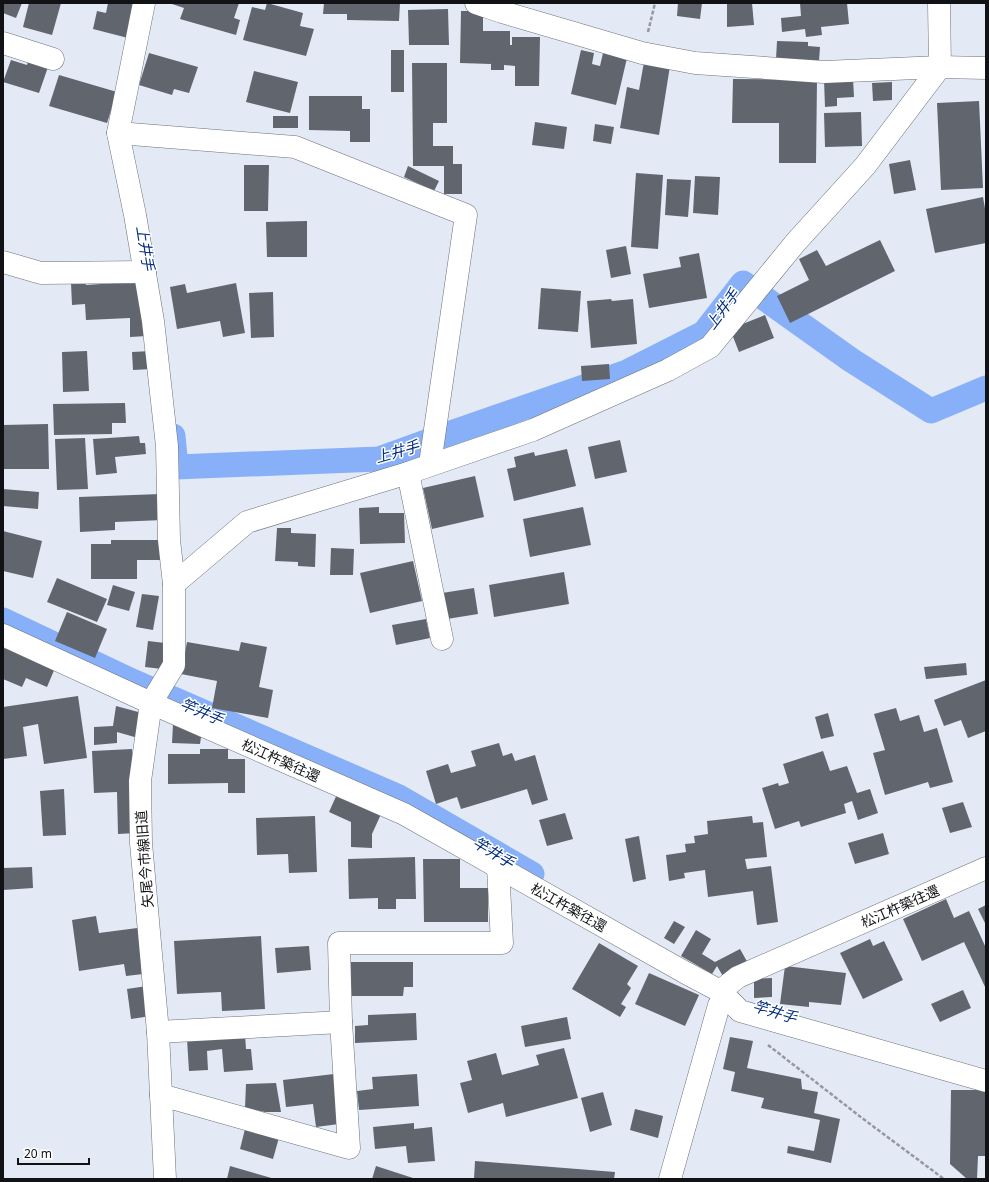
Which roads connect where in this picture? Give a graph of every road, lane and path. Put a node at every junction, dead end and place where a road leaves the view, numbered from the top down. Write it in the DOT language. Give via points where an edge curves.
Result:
graph roads {
  1 [pos="144,3"];
  2 [pos="476,3"];
  3 [pos="655,3"];
  4 [pos="939,3"];
  5 [pos="3,43"];
  6 [pos="642,53"];
  7 [pos="53,59"];
  8 [pos="940,67"];
  9 [pos="986,68"];
  10 [pos="118,133"];
  11 [pos="3,262"];
  12 [pos="145,272"];
  13 [pos="430,464"];
  14 [pos="408,473"];
  15 [pos="174,584"];
  16 [pos="3,635"];
  17 [pos="442,639"];
  18 [pos="151,703"];
  19 [pos="498,867"];
  20 [pos="986,868"];
  21 [pos="723,995"];
  22 [pos="341,1022"];
  23 [pos="158,1032"];
  24 [pos="762,1040"];
  25 [pos="986,1081"];
  26 [pos="161,1095"];
  27 [pos="166,1179"];
  28 [pos="670,1179"];
  29 [pos="944,1179"];
  1 -- 10 [label="street"];
  2 -- 6 [label="street"];
  3 -- 6 [label="path"];
  4 -- 8 [label="street"];
  5 -- 7 [label="street"];
  6 -- 8 [label="street" via="695,63 824,72"];
  8 -- 9 [label="street"];
  8 -- 13 [label="street" via="865,166 796,242 710,347 668,370 533,430"];
  10 -- 12 [label="street"];
  10 -- 13 [label="street" via="295,147 466,215"];
  11 -- 12 [label="street" via="41,273"];
  12 -- 15 [label="street" via="154,321 167,446 169,540"];
  13 -- 14 [label="street"];
  14 -- 15 [label="street" via="247,522"];
  14 -- 17 [label="street"];
  15 -- 18 [label="street" via="174,665"];
  16 -- 18 [label="street"];
  18 -- 19 [label="street, 松江杵築往還" via="404,814"];
  18 -- 23 [label="street, 矢尾今市線旧道" via="140,781 140,843"];
  19 -- 21 [label="street, 松江杵築往還"];
  19 -- 22 [label="street" via="502,943 339,943"];
  20 -- 21 [label="street, 松江杵築往還" via="738,977"];
  21 -- 25 [label="street" via="740,1011"];
  21 -- 28 [label="street"];
  22 -- 23 [label="street"];
  22 -- 26 [label="street" via="350,1148"];
  23 -- 26 [label="street, 矢尾今市線旧道"];
  24 -- 29 [label="path"];
  26 -- 27 [label="street, 矢尾今市線旧道"];
}
